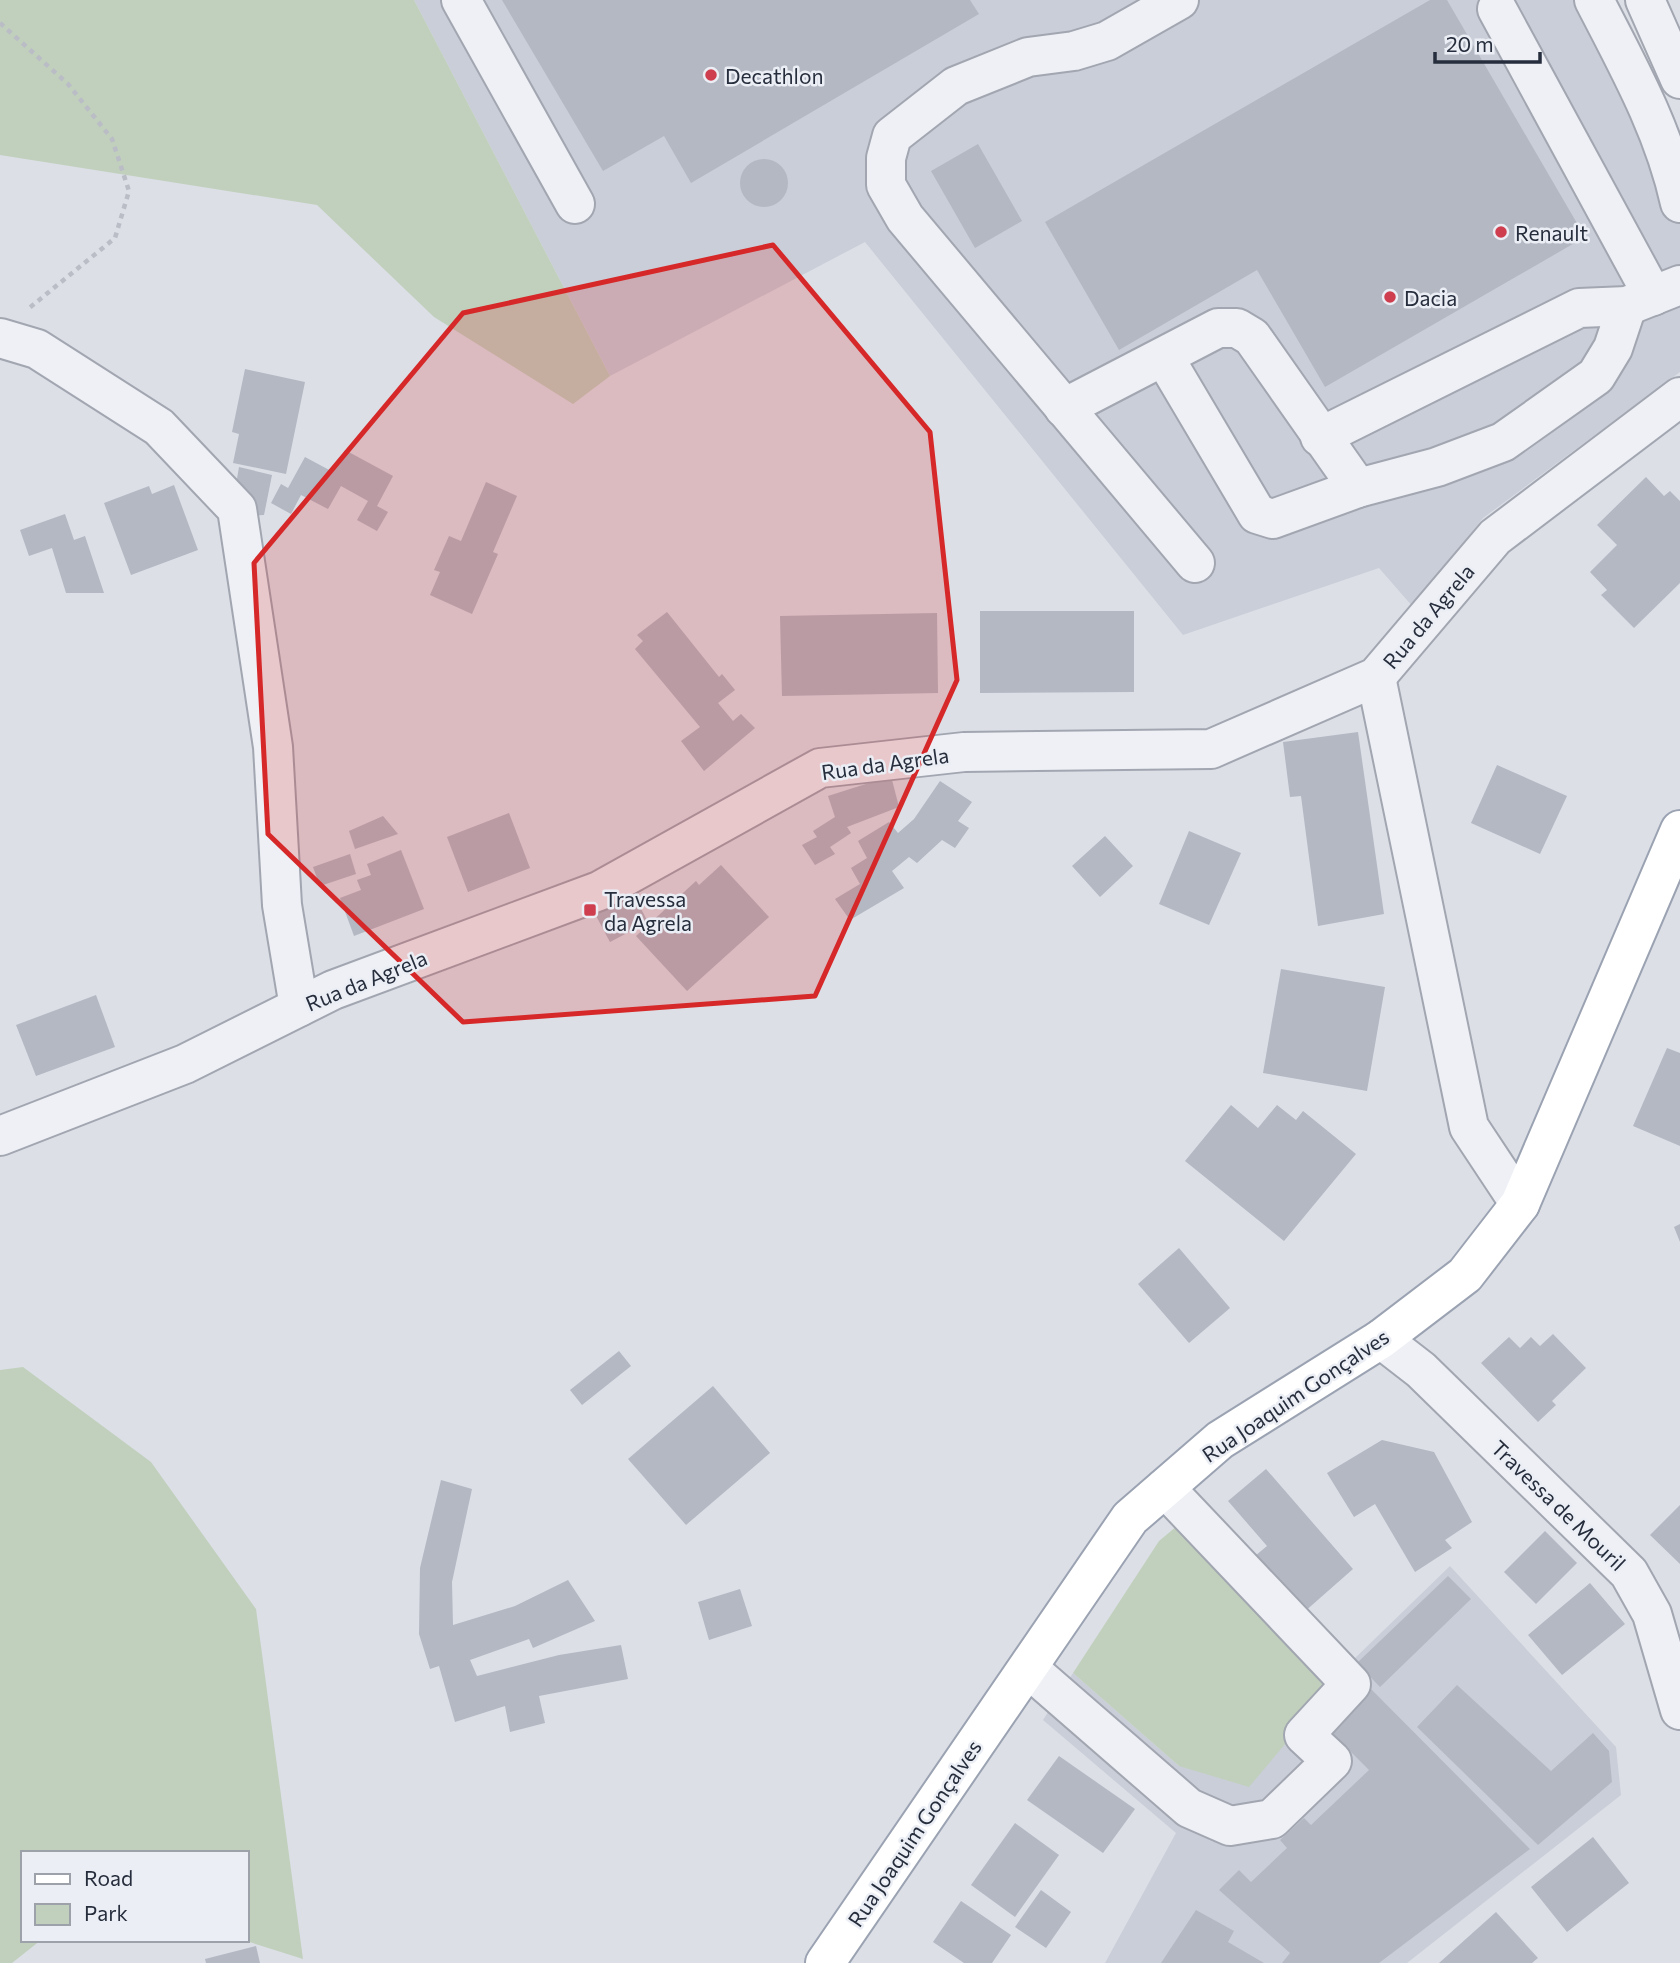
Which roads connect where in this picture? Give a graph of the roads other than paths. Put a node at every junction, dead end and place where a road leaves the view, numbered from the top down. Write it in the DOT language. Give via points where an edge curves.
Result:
graph roads {
  1 [pos="461,0"];
  2 [pos="1179,0"];
  3 [pos="1594,0"];
  4 [pos="1644,0"];
  5 [pos="1497,9"];
  6 [pos="1680,79"];
  7 [pos="1676,162"];
  8 [pos="1680,203"];
  9 [pos="575,204"];
  10 [pos="1653,296"];
  11 [pos="9,341"];
  12 [pos="1164,357"];
  13 [pos="1680,397"];
  14 [pos="1064,408"];
  15 [pos="1320,437"];
  16 [pos="1358,488"];
  17 [pos="1195,563"];
  18 [pos="1376,677"];
  19 [pos="1680,830"];
  20 [pos="299,1007"];
  21 [pos="0,1136"];
  22 [pos="1520,1204"];
  23 [pos="1381,1339"];
  24 [pos="1165,1489"];
  25 [pos="1028,1668"];
  26 [pos="1680,1710"];
  27 [pos="825,1963"];
  1 -- 9 [label="street"];
  2 -- 14 [label="street" via="1107,41 1028,57 956,86 892,136 886,186 905,218"];
  3 -- 7 [label="street"];
  4 -- 6 [label="street"];
  5 -- 10 [label="street"];
  7 -- 8 [label="street"];
  10 -- 15 [label="street" via="1579,308"];
  10 -- 16 [label="street" via="1596,376 1503,442 1437,467"];
  11 -- 20 [label="street" via="37,349 159,427 237,509 273,747 282,905"];
  12 -- 14 [label="street"];
  12 -- 15 [label="street" via="1218,328 1237,328 1252,337"];
  12 -- 16 [label="street" via="1257,514 1273,519"];
  13 -- 18 [label="street, Rua da Agrela" via="1495,537"];
  14 -- 17 [label="street"];
  15 -- 16 [label="street"];
  18 -- 20 [label="street, Rua da Agrela" via="1211,749 964,752 820,768 599,891 333,989"];
  18 -- 22 [label="street" via="1469,1127"];
  19 -- 22 [label="main road, Rua Joaquim Gonçalves"];
  20 -- 21 [label="street, Rua da Agrela" via="185,1065"];
  22 -- 23 [label="main road, Rua Joaquim Gonçalves" via="1465,1275"];
  23 -- 24 [label="main road, Rua Joaquim Gonçalves" via="1220,1440"];
  23 -- 26 [label="street, Travessa de Mouril" via="1421,1370 1629,1573 1652,1614"];
  24 -- 25 [label="main road, Rua Joaquim Gonçalves" via="1130,1518"];
  24 -- 25 [label="street" via="1351,1684 1304,1735 1332,1761 1272,1819 1230,1826 1189,1808"];
  25 -- 27 [label="main road, Rua Joaquim Gonçalves"];
}
